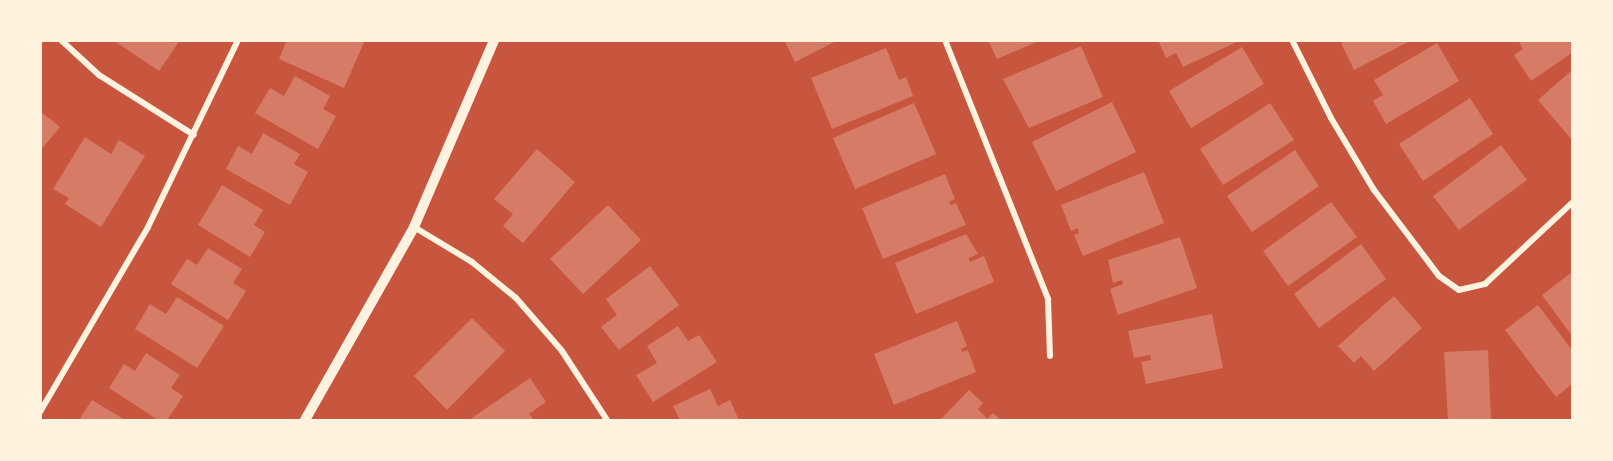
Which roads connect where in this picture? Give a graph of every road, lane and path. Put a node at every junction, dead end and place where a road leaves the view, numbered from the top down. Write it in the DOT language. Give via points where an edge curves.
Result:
graph roads {
  1 [pos="61,40"];
  2 [pos="238,40"];
  3 [pos="494,40"];
  4 [pos="945,40"];
  5 [pos="1292,40"];
  6 [pos="194,135"];
  7 [pos="1572,203"];
  8 [pos="414,227"];
  9 [pos="1050,356"];
  10 [pos="40,412"];
  11 [pos="305,420"];
  12 [pos="607,420"];
  1 -- 6 [label="street" via="107,81"];
  2 -- 6 [label="street"];
  3 -- 8 [label="street"];
  4 -- 9 [label="street" via="1048,298"];
  5 -- 7 [label="street" via="1331,118 1374,190 1439,276 1459,290 1485,284"];
  6 -- 10 [label="street" via="147,227"];
  8 -- 11 [label="street"];
  8 -- 12 [label="street" via="472,262 516,298 562,351"];
}
